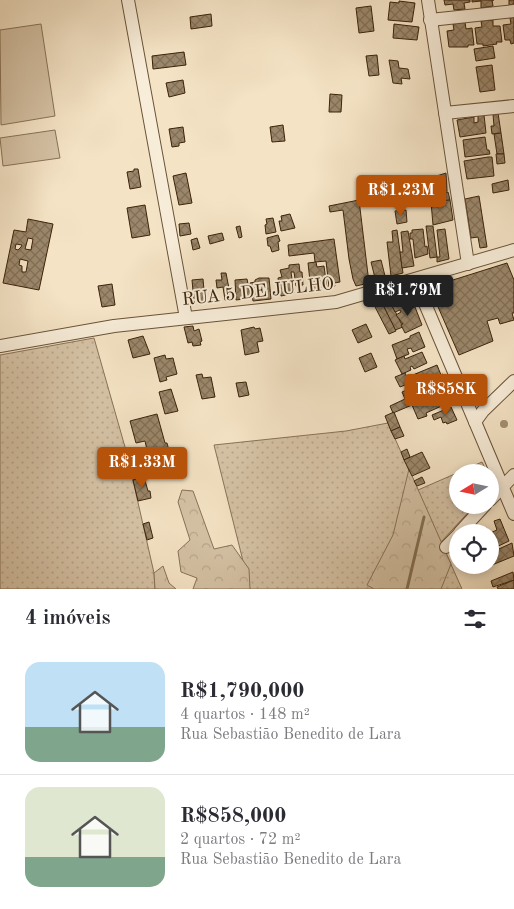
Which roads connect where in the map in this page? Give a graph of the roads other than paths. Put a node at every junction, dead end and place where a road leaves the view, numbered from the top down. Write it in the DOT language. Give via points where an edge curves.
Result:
graph roads {
  1 [pos="128,0"];
  2 [pos="428,0"];
  3 [pos="514,11"];
  4 [pos="430,20"];
  5 [pos="514,106"];
  6 [pos="445,113"];
  7 [pos="514,250"];
  8 [pos="468,264"];
  9 [pos="415,280"];
  10 [pos="186,318"];
  11 [pos="0,346"];
  12 [pos="514,381"];
  13 [pos="475,422"];
  14 [pos="514,475"];
  15 [pos="503,487"];
  16 [pos="499,491"];
  17 [pos="478,514"];
  18 [pos="514,514"];
  19 [pos="468,524"];
  20 [pos="449,544"];
  21 [pos="446,547"];
  1 -- 10 [label="street"];
  2 -- 4 [label="street"];
  3 -- 4 [label="street"];
  4 -- 6 [label="street"];
  5 -- 6 [label="street"];
  6 -- 8 [label="street"];
  7 -- 8 [label="street, RUA 5 DE JULHO"];
  8 -- 9 [label="street, RUA 5 DE JULHO"];
  9 -- 10 [label="street, RUA 5 DE JULHO" via="336,302"];
  9 -- 13 [label="street"];
  10 -- 11 [label="street, RUA 5 DE JULHO"];
  12 -- 13 [label="street"];
  13 -- 15 [label="street"];
  14 -- 15 [label="street"];
  15 -- 16 [label="street"];
  15 -- 18 [label="street"];
  17 -- 19 [label="street"];
  20 -- 21 [label="street"];
}
